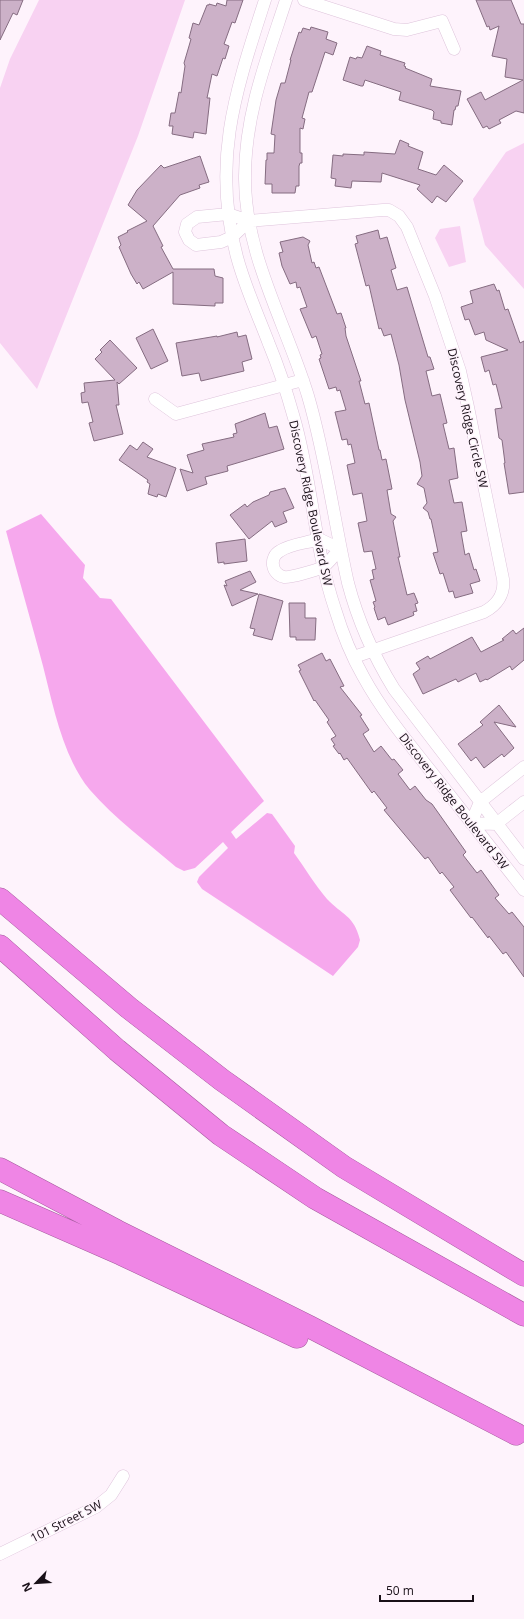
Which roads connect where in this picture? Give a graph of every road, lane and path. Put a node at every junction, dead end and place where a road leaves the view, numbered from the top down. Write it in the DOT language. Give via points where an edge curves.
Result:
graph roads {
  1 [pos="265,0"];
  2 [pos="286,0"];
  3 [pos="304,0"];
  4 [pos="454,50"];
  5 [pos="228,214"];
  6 [pos="249,221"];
  7 [pos="232,237"];
  8 [pos="303,380"];
  9 [pos="284,385"];
  10 [pos="155,399"];
  11 [pos="319,539"];
  12 [pos="340,548"];
  13 [pos="324,567"];
  14 [pos="372,650"];
  15 [pos="354,657"];
  16 [pos="524,767"];
  17 [pos="480,802"];
  18 [pos="524,802"];
  19 [pos="471,823"];
  20 [pos="496,824"];
  21 [pos="524,859"];
  22 [pos="524,890"];
  23 [pos="0,899"];
  24 [pos="0,946"];
  25 [pos="0,1169"];
  26 [pos="0,1201"];
  27 [pos="524,1275"];
  28 [pos="524,1315"];
  29 [pos="123,1476"];
  30 [pos="0,1554"];
  1 -- 5 [label="street, Discovery Ridge Boulevard SW" via="231,114 226,154"];
  2 -- 6 [label="street, Discovery Ridge Boulevard SW" via="251,114 245,176"];
  3 -- 4 [label="street" via="394,29 407,30 442,20"];
  5 -- 6 [label="street"];
  5 -- 7 [label="street, Discovery Ridge Boulevard SW"];
  5 -- 7 [label="street" via="193,219 187,224 185,232 188,240 196,245 221,242"];
  6 -- 7 [label="street"];
  6 -- 8 [label="street, Discovery Ridge Boulevard SW" via="264,278"];
  6 -- 14 [label="street, Discovery Ridge Circle SW" via="383,210 389,210 399,216 407,227 435,296 460,371 504,585 502,593 496,604 484,612"];
  7 -- 9 [label="street, Discovery Ridge Boulevard SW" via="245,284"];
  8 -- 9 [label="street"];
  8 -- 12 [label="street, Discovery Ridge Boulevard SW" via="324,458"];
  9 -- 10 [label="street" via="176,414"];
  9 -- 11 [label="street, Discovery Ridge Boulevard SW" via="295,420"];
  11 -- 12 [label="street"];
  11 -- 13 [label="street, Discovery Ridge Boulevard SW"];
  11 -- 13 [label="street" via="279,551 273,558 273,567 278,574 286,577"];
  12 -- 13 [label="street"];
  12 -- 14 [label="street, Discovery Ridge Boulevard SW" via="355,608"];
  13 -- 15 [label="street, Discovery Ridge Boulevard SW" via="333,605"];
  14 -- 15 [label="street, Discovery Ridge Circle SW"];
  14 -- 17 [label="street, Discovery Ridge Boulevard SW" via="394,689"];
  15 -- 19 [label="street, Discovery Ridge Boulevard SW" via="384,709"];
  16 -- 17 [label="street"];
  17 -- 19 [label="street"];
  17 -- 20 [label="street, Discovery Ridge Boulevard SW"];
  18 -- 20 [label="street"];
  19 -- 20 [label="street"];
  19 -- 22 [label="street, Discovery Ridge Boulevard SW"];
  20 -- 21 [label="street, Discovery Ridge Boulevard SW"];
  23 -- 27 [label="highway" via="129,1008 228,1085 344,1167"];
  24 -- 28 [label="highway" via="116,1050 221,1135 315,1198"];
  25 -- 26 [label="highway" via="516,1434 473,1422 121,1254"];
  29 -- 30 [label="street, 101 Street SW" via="111,1495 96,1508"];
}
